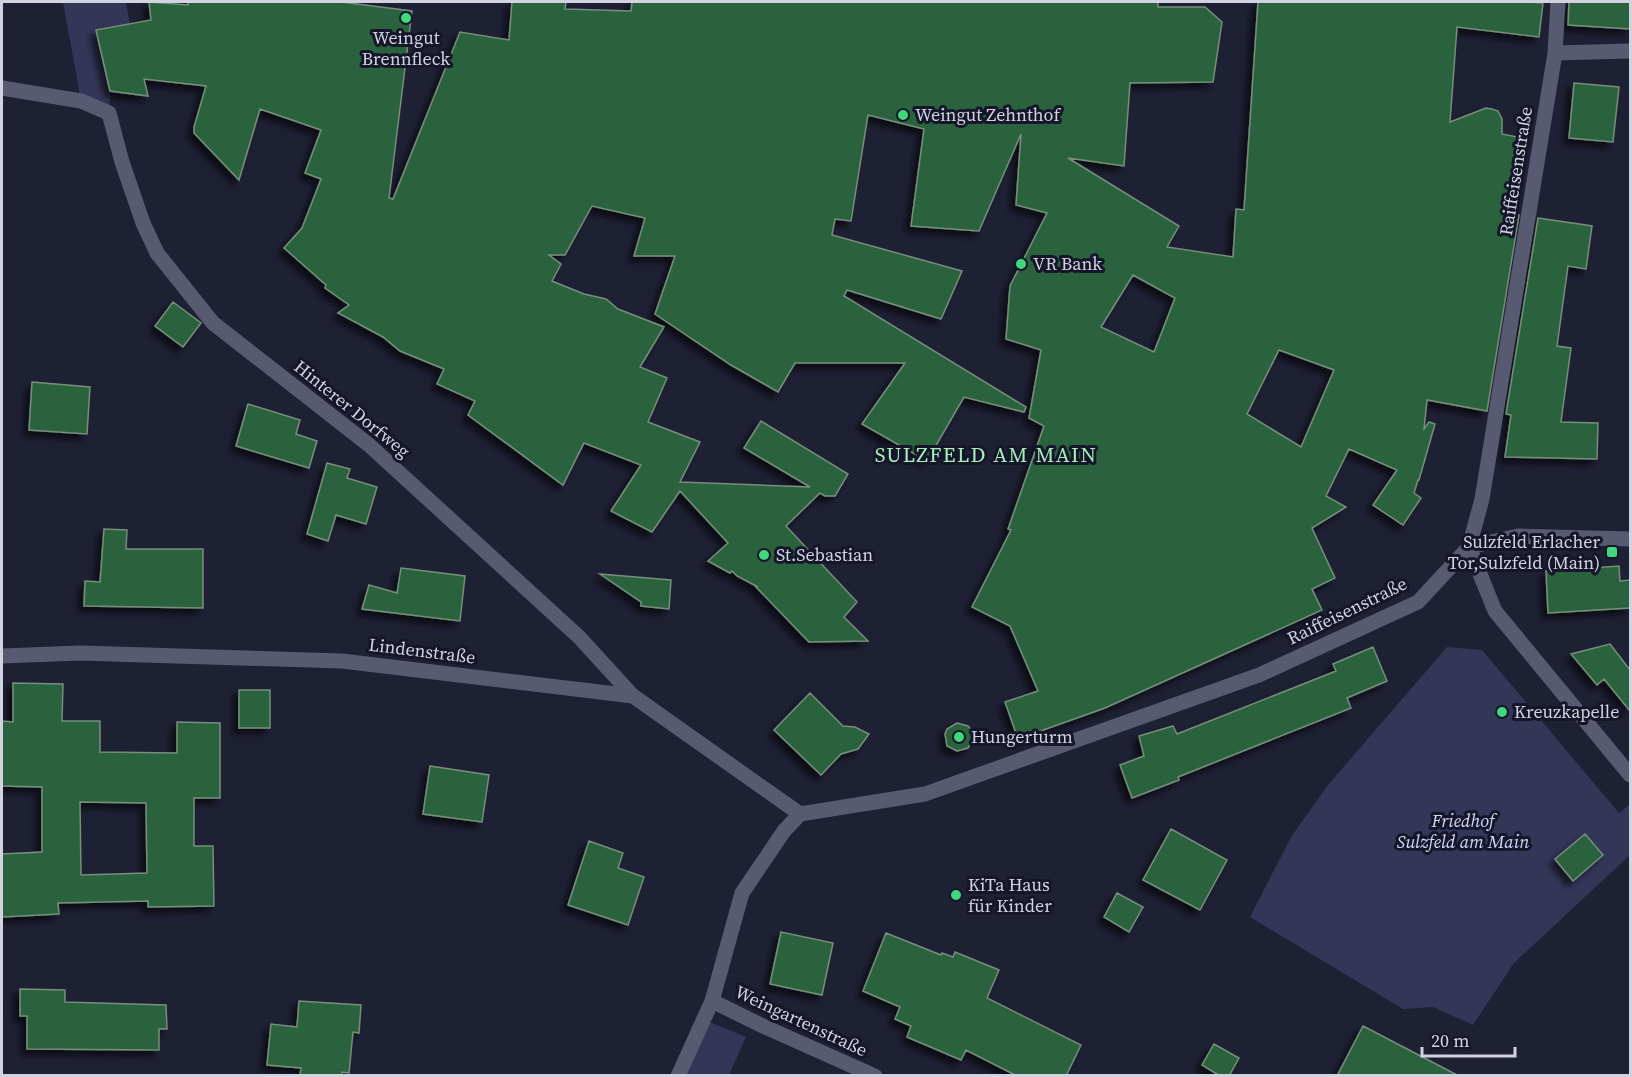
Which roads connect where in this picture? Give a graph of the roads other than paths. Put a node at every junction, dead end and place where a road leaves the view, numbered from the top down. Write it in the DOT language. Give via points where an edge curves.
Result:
graph roads {
  1 [pos="1558,2"];
  2 [pos="1630,51"];
  3 [pos="1555,53"];
  4 [pos="2,88"];
  5 [pos="1630,539"];
  6 [pos="1469,547"];
  7 [pos="2,656"];
  8 [pos="633,696"];
  9 [pos="1630,775"];
  10 [pos="800,814"];
  11 [pos="712,1001"];
  12 [pos="678,1076"];
  13 [pos="875,1076"];
  1 -- 3 [label="street, Raiffeisenstraße"];
  2 -- 3 [label="street"];
  3 -- 6 [label="street, Raiffeisenstraße" via="1482,499"];
  4 -- 8 [label="street, Hinterer Dorfweg" via="81,101 110,113 142,223 157,253 213,323 369,445 579,637"];
  5 -- 6 [label="street" via="1518,536"];
  6 -- 9 [label="street" via="1495,611"];
  6 -- 10 [label="street, Raiffeisenstraße" via="1418,602 1259,675 925,794"];
  7 -- 8 [label="street, Lindenstraße" via="80,653 342,662"];
  8 -- 10 [label="street, Lindenstraße"];
  10 -- 11 [label="street" via="742,893"];
  11 -- 12 [label="street"];
  11 -- 13 [label="street, Weingartenstraße"];
}
